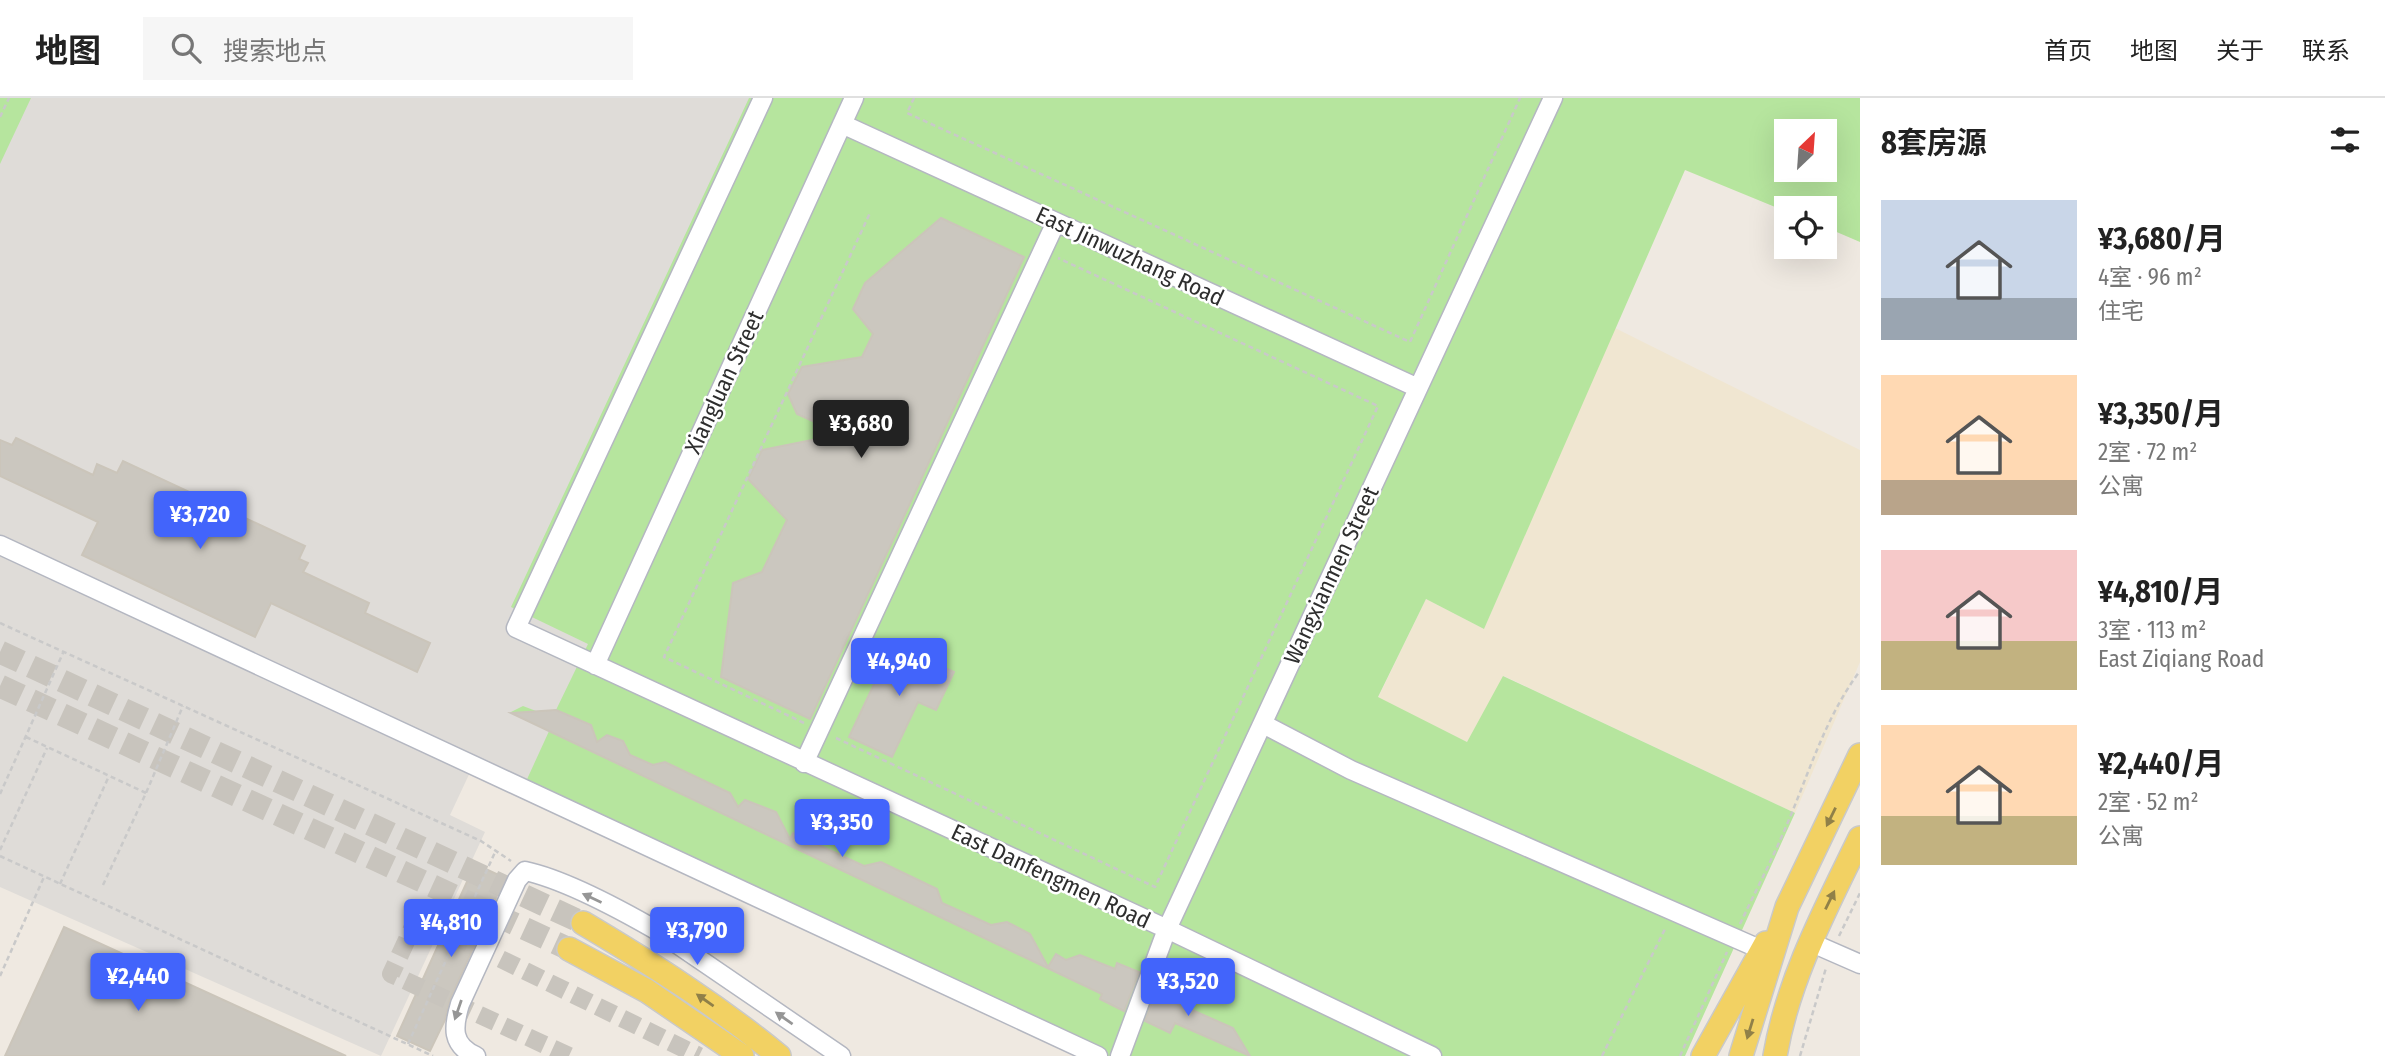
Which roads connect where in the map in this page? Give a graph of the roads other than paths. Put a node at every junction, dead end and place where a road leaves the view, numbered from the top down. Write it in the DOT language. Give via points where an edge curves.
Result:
graph roads {
  1 [pos="763,98"];
  2 [pos="854,98"];
  3 [pos="1553,98"];
  4 [pos="842,124"];
  5 [pos="1056,222"];
  6 [pos="1418,388"];
  7 [pos="0,545"];
  8 [pos="595,665"];
  9 [pos="1263,724"];
  10 [pos="1860,755"];
  11 [pos="804,764"];
  12 [pos="1860,838"];
  13 [pos="1787,907"];
  14 [pos="583,923"];
  15 [pos="1167,929"];
  16 [pos="1822,947"];
  17 [pos="569,950"];
  18 [pos="1762,950"];
  19 [pos="1860,964"];
  20 [pos="476,1056"];
  21 [pos="742,1056"];
  22 [pos="779,1056"];
  23 [pos="841,1056"];
  24 [pos="1098,1056"];
  25 [pos="1120,1056"];
  26 [pos="1432,1056"];
  27 [pos="1703,1056"];
  28 [pos="1741,1056"];
  29 [pos="1775,1056"];
  1 -- 8 [label="street, East Danfengmen Road" via="516,628"];
  2 -- 4 [label="street, Xiangluan Street"];
  3 -- 6 [label="street, Wangxianmen Street"];
  4 -- 5 [label="street, East Jinwuzhang Road"];
  4 -- 8 [label="street, Xiangluan Street"];
  5 -- 6 [label="street, East Jinwuzhang Road"];
  5 -- 11 [label="street"];
  6 -- 9 [label="street, Wangxianmen Street"];
  7 -- 24 [label="street"];
  8 -- 11 [label="street, East Danfengmen Road"];
  9 -- 15 [label="street, Wangxianmen Street"];
  9 -- 18 [label="street" via="1352,770"];
  10 -- 13 [label="main road, one-way"];
  11 -- 15 [label="street, East Danfengmen Road"];
  16 -- 12 [label="main road, one-way"];
  13 -- 18 [label="main road"];
  13 -- 28 [label="main road, one-way"];
  22 -- 14 [label="main road, one-way" via="662,970"];
  15 -- 25 [label="street, Wangxianmen Street"];
  15 -- 26 [label="street, East Danfengmen Road"];
  16 -- 19 [label="street"];
  16 -- 29 [label="main road" via="1780,1029"];
  17 -- 21 [label="main road" via="647,991"];
  18 -- 27 [label="main road"];
  23 -- 20 [label="street, one-way" via="662,933 543,875 525,871 454,1024 456,1041"];
}
